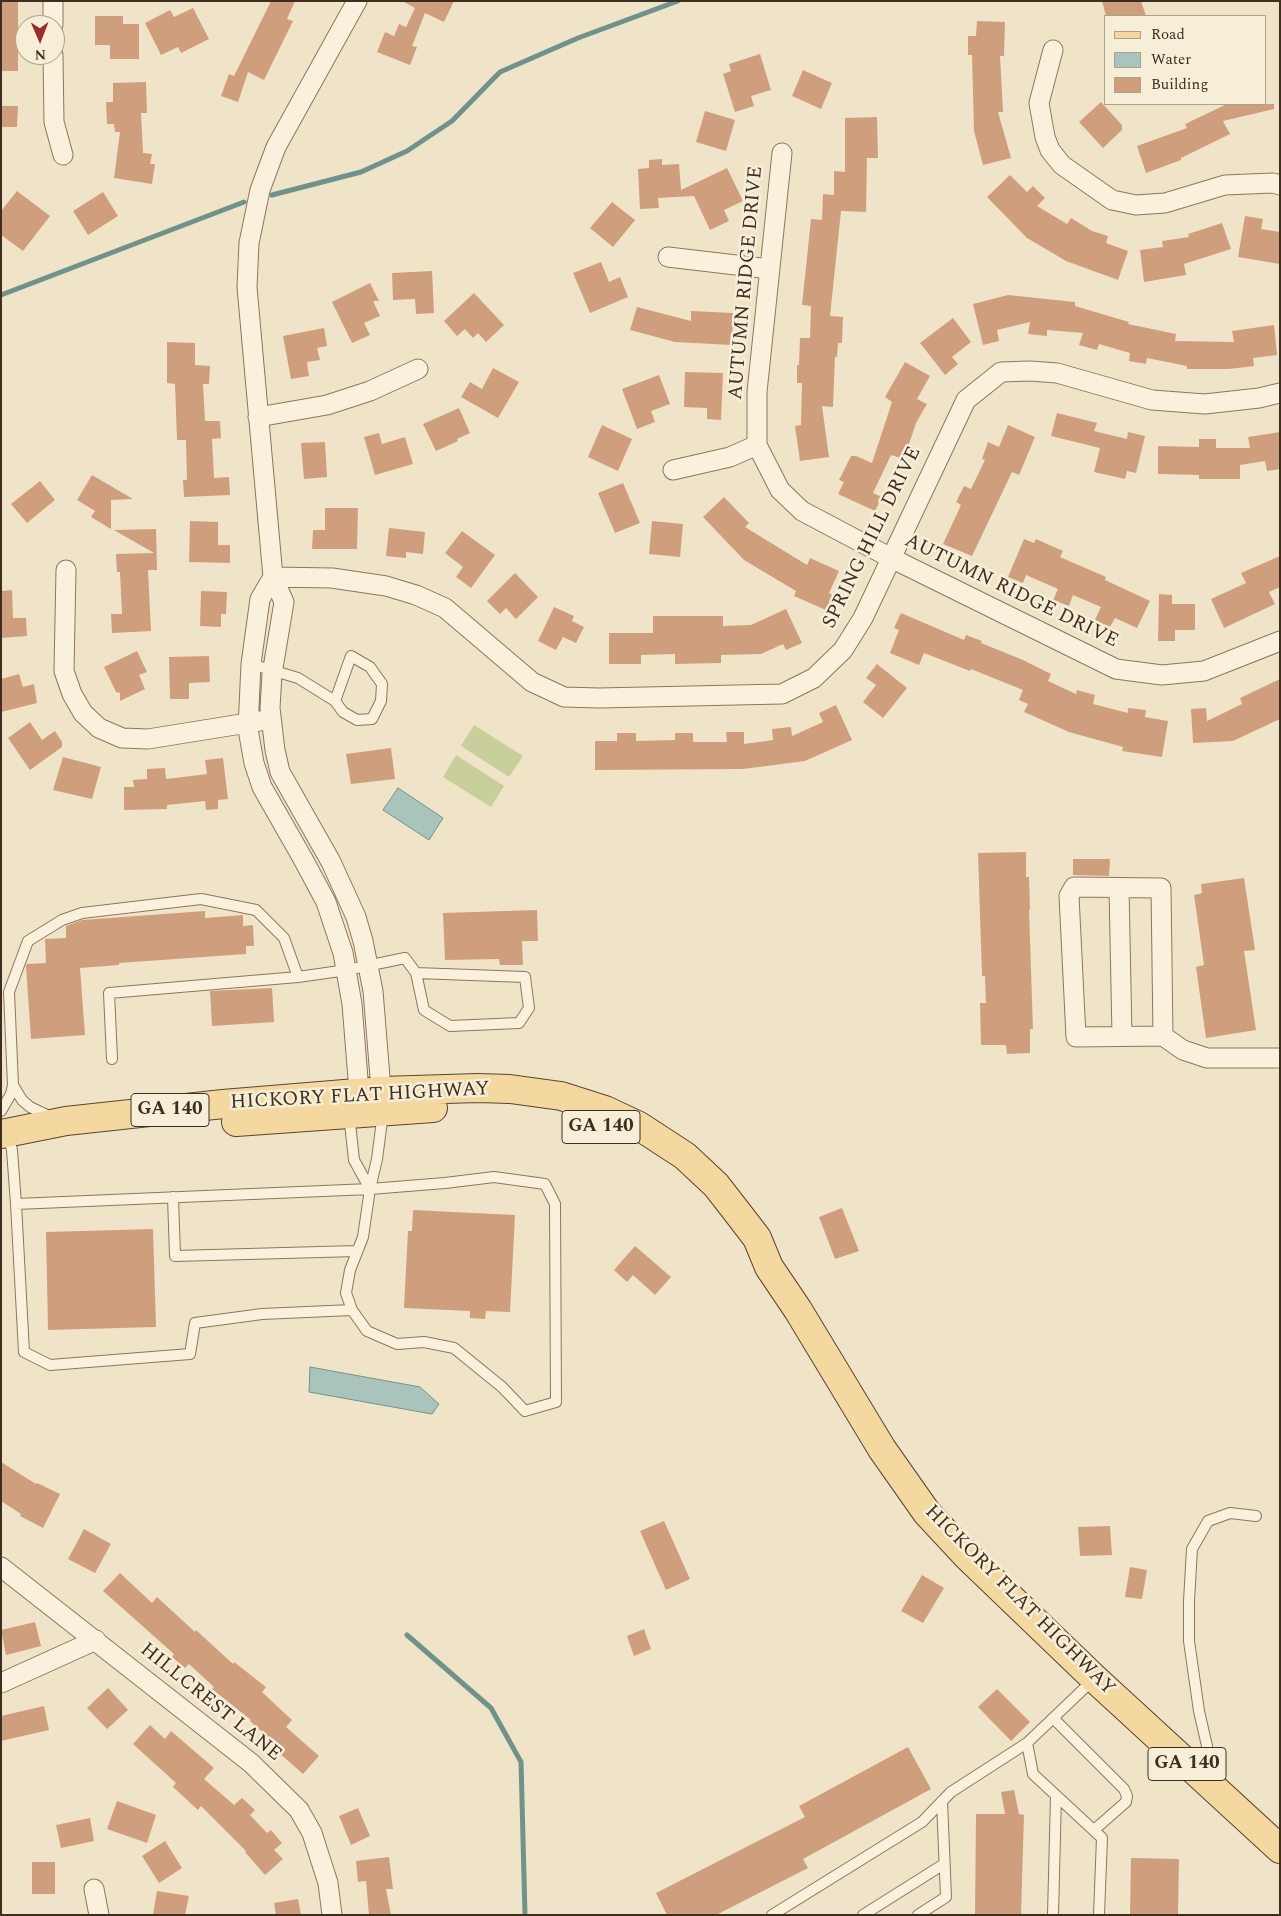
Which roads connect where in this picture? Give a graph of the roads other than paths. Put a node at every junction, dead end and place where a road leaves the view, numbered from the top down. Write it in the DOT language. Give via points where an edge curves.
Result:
graph roads {
  1 [pos="52,1"];
  2 [pos="357,1"];
  3 [pos="53,15"];
  4 [pos="1053,50"];
  5 [pos="53,65"];
  6 [pos="782,153"];
  7 [pos="63,155"];
  8 [pos="1280,185"];
  9 [pos="668,257"];
  10 [pos="770,269"];
  11 [pos="418,369"];
  12 [pos="1280,393"];
  13 [pos="258,417"];
  14 [pos="758,444"];
  15 [pos="673,470"];
  16 [pos="891,558"];
  17 [pos="66,570"];
  18 [pos="273,577"];
  19 [pos="1280,641"];
  20 [pos="251,664"];
  21 [pos="272,671"];
  22 [pos="335,701"];
  23 [pos="272,720"];
  24 [pos="248,722"];
  25 [pos="1119,888"];
  26 [pos="368,965"];
  27 [pos="347,970"];
  28 [pos="416,973"];
  29 [pos="298,977"];
  30 [pos="1122,1036"];
  31 [pos="1163,1036"];
  32 [pos="1280,1058"];
  33 [pos="112,1059"];
  34 [pos="13,1084"];
  35 [pos="367,1104"];
  36 [pos="66,1121"];
  37 [pos="3,1129"];
  38 [pos="370,1188"];
  39 [pos="173,1197"];
  40 [pos="16,1204"];
  41 [pos="358,1251"];
  42 [pos="352,1310"];
  43 [pos="1256,1516"];
  44 [pos="1,1567"];
  45 [pos="96,1640"];
  46 [pos="1095,1679"];
  47 [pos="1,1683"];
  48 [pos="1053,1718"];
  49 [pos="1027,1743"];
  50 [pos="1210,1785"];
  51 [pos="1056,1796"];
  52 [pos="942,1802"];
  53 [pos="1094,1830"];
  54 [pos="1280,1849"];
  55 [pos="944,1864"];
  56 [pos="94,1889"];
  57 [pos="99,1915"];
  58 [pos="332,1915"];
  59 [pos="772,1915"];
  60 [pos="863,1915"];
  61 [pos="918,1915"];
  62 [pos="1053,1915"];
  63 [pos="1099,1915"];
  1 -- 3 [label="street"];
  2 -- 13 [label="street" via="276,148 260,190 250,243 247,288"];
  4 -- 8 [label="street" via="1039,103 1050,150 1062,165 1112,200 1136,205 1165,203 1225,185"];
  5 -- 7 [label="street" via="54,122"];
  6 -- 10 [label="street, AUTUMN RIDGE DRIVE"];
  9 -- 10 [label="street"];
  10 -- 14 [label="street, AUTUMN RIDGE DRIVE" via="756,392"];
  11 -- 13 [label="street" via="370,391 327,405"];
  12 -- 16 [label="street, SPRING HILL DRIVE" via="1205,404 1152,400 1057,373 1001,372 966,400"];
  13 -- 18 [label="street"];
  14 -- 15 [label="street" via="730,457"];
  14 -- 16 [label="street, AUTUMN RIDGE DRIVE" via="780,490 802,511"];
  16 -- 18 [label="street, SPRING HILL DRIVE" via="863,618 843,650 814,678 782,694 564,697 532,682 445,608 416,595 386,586 332,578"];
  16 -- 19 [label="street, AUTUMN RIDGE DRIVE" via="1116,669 1162,675 1204,671"];
  17 -- 24 [label="street" via="64,671 83,712 99,728 122,738 148,739"];
  18 -- 20 [label="street" via="260,599"];
  18 -- 21 [label="street" via="284,602"];
  20 -- 21 [label="lane"];
  20 -- 24 [label="street"];
  21 -- 22 [label="lane" via="298,678"];
  21 -- 23 [label="street"];
  22 -- 22 [label="lane" via="343,712 357,720 372,719 380,701 382,684 370,667 351,656"];
  23 -- 24 [label="street"];
  23 -- 26 [label="street" via="280,772 350,900"];
  24 -- 27 [label="street" via="254,763 262,786 326,902"];
  25 -- 30 [label="street"];
  25 -- 30 [label="street" via="1074,887 1069,896 1076,1037"];
  25 -- 31 [label="street" via="1161,888"];
  26 -- 27 [label="lane"];
  26 -- 28 [label="lane" via="405,958"];
  26 -- 35 [label="street" via="373,998"];
  27 -- 29 [label="lane"];
  27 -- 35 [label="street"];
  28 -- 28 [label="lane" via="424,1010 450,1026 519,1023 529,1008 525,977"];
  29 -- 33 [label="lane" via="109,994"];
  29 -- 34 [label="lane" via="284,938 256,910 201,899 82,913 62,920 28,941 9,992"];
  30 -- 31 [label="street"];
  31 -- 32 [label="street" via="1183,1050 1207,1058"];
  34 -- 36 [label="lane" via="30,1107"];
  34 -- 37 [label="lane"];
  35 -- 36 [label="main road, HICKORY FLAT HIGHWAY / GA 140" via="223,1104"];
  35 -- 37 [label="main road, HICKORY FLAT HIGHWAY / GA 140" via="124,1130"];
  35 -- 38 [label="lane" via="377,1159"];
  35 -- 38 [label="lane" via="354,1160"];
  35 -- 46 [label="main road, HICKORY FLAT HIGHWAY / GA 140" via="512,1108 564,1116 605,1129 644,1149 683,1179 713,1209 743,1247 769,1267 882,1449 927,1513"];
  36 -- 37 [label="main road, HICKORY FLAT HIGHWAY / GA 140"];
  37 -- 40 [label="lane" via="12,1150"];
  38 -- 39 [label="lane"];
  38 -- 41 [label="lane"];
  38 -- 42 [label="lane" via="494,1176 545,1184 555,1204 556,1402 525,1411 502,1387 454,1348 424,1342 398,1344 367,1331"];
  39 -- 40 [label="lane"];
  39 -- 41 [label="lane" via="175,1256"];
  40 -- 42 [label="lane" via="24,1352 50,1365 190,1354 195,1323 262,1314"];
  41 -- 42 [label="lane" via="346,1293"];
  43 -- 50 [label="lane" via="1230,1513 1208,1522 1192,1548 1189,1641 1207,1746"];
  44 -- 45 [label="street, HILLCREST LANE"];
  45 -- 47 [label="street"];
  45 -- 58 [label="street, HILLCREST LANE" via="251,1763 299,1810 312,1833 325,1875"];
  46 -- 48 [label="lane"];
  46 -- 50 [label="main road, HICKORY FLAT HIGHWAY / GA 140"];
  48 -- 49 [label="lane"];
  48 -- 53 [label="lane" via="1124,1789 1127,1796 1126,1802"];
  49 -- 51 [label="lane" via="1033,1774"];
  49 -- 52 [label="lane" via="951,1792"];
  50 -- 54 [label="main road, HICKORY FLAT HIGHWAY / GA 140"];
  51 -- 53 [label="lane"];
  51 -- 62 [label="lane"];
  52 -- 55 [label="lane"];
  52 -- 59 [label="lane" via="922,1822"];
  53 -- 63 [label="lane" via="1102,1838"];
  55 -- 60 [label="lane"];
  55 -- 61 [label="lane" via="946,1897"];
  56 -- 57 [label="street"];
}
